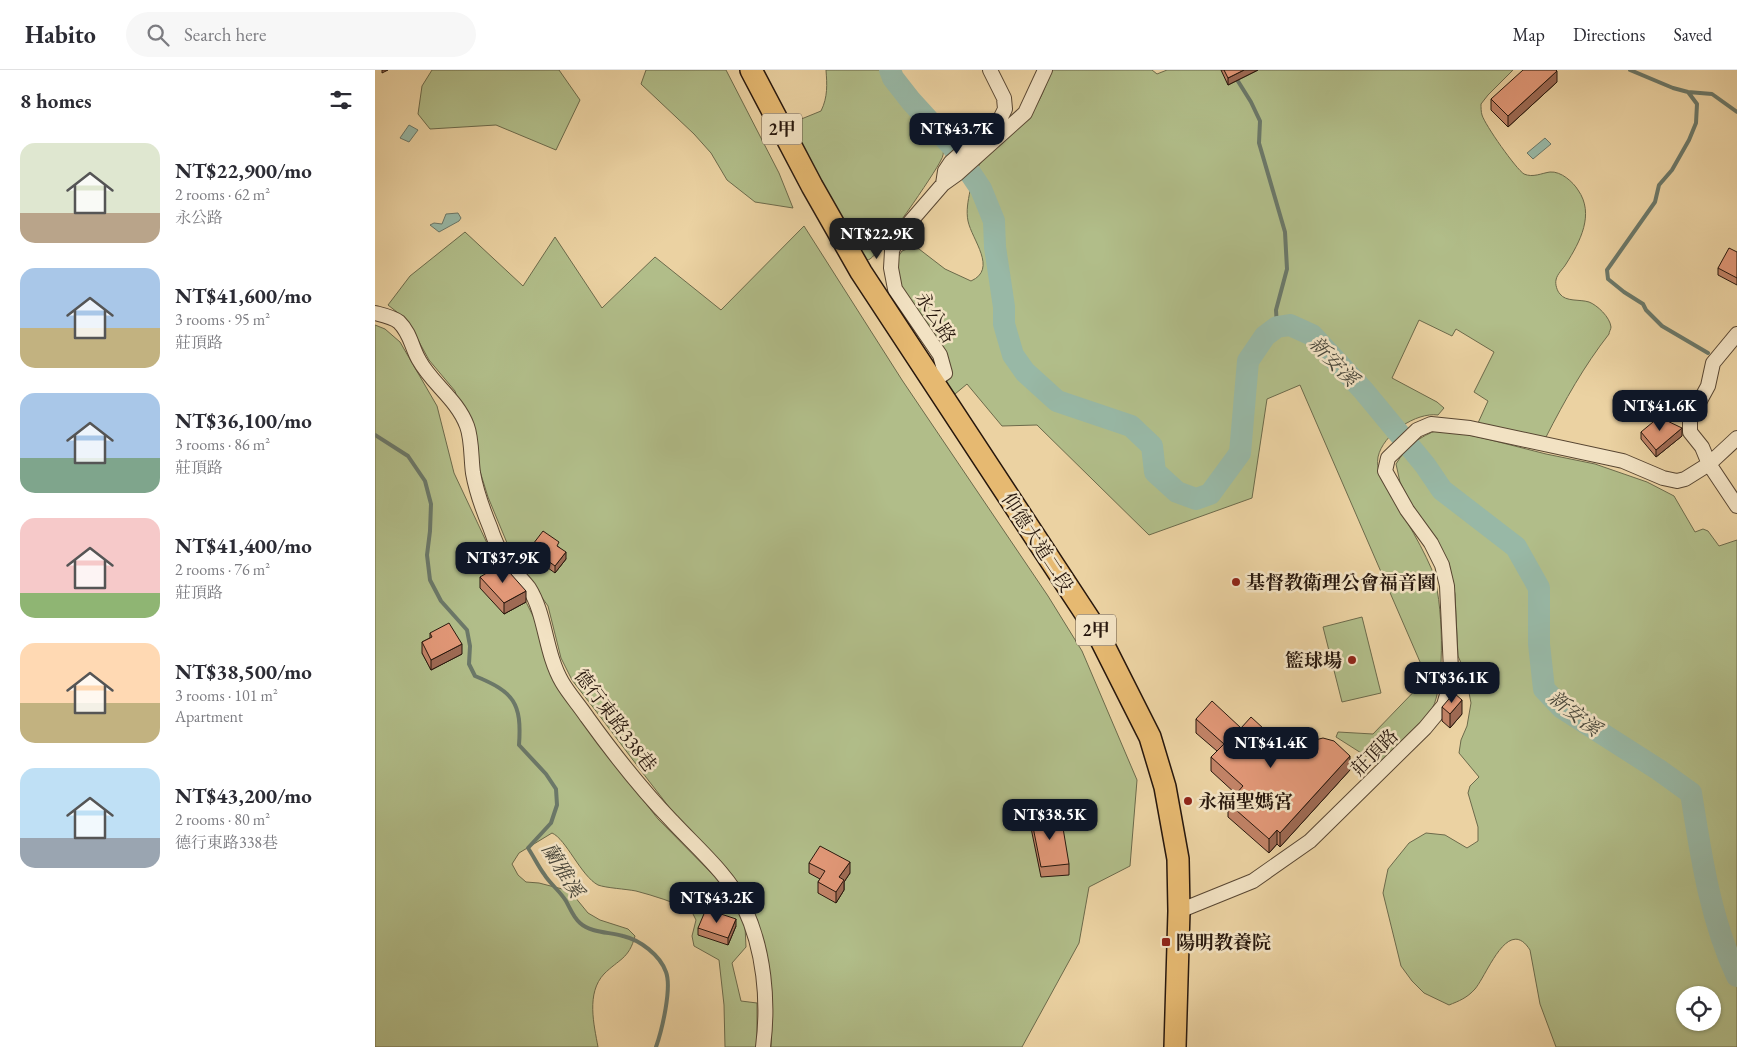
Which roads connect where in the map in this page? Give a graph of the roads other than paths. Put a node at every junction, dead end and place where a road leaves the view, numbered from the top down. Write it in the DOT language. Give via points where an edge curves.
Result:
graph roads {
  1 [pos="751,70"];
  2 [pos="991,70"];
  3 [pos="1045,70"];
  4 [pos="971,152"];
  5 [pos="375,313"];
  6 [pos="1737,334"];
  7 [pos="933,381"];
  8 [pos="1737,438"];
  9 [pos="1709,464"];
  10 [pos="1737,506"];
  11 [pos="1179,911"];
  12 [pos="763,1047"];
  13 [pos="1175,1047"];
  1 -- 7 [label="main road, 仰德大道二段 / 2甲" via="861,272"];
  2 -- 4 [label="street" via="1005,98 1005,109"];
  3 -- 4 [label="street" via="1025,113"];
  4 -- 7 [label="street, 永公路" via="898,236 892,251 895,289 940,355 945,373"];
  5 -- 12 [label="street, 德行東路338巷" via="397,320 408,332 419,359 432,379 454,402 468,427 473,476 489,527 507,564 529,588 562,682 601,736 670,820 707,857 744,907 760,959 765,996"];
  6 -- 9 [label="street" via="1713,363 1708,386 1690,419 1690,432 1702,447"];
  7 -- 11 [label="main road, 仰德大道二段 / 2甲" via="1095,628 1150,738 1165,787 1176,850"];
  8 -- 9 [label="street"];
  9 -- 10 [label="street"];
  9 -- 11 [label="street, 莊頂路" via="1677,481 1623,461 1470,428 1431,424 1417,430 1388,458 1385,471 1442,565 1451,670 1444,705 1425,728 1310,841 1253,881"];
  11 -- 13 [label="main road, 仰德大道二段 / 2甲"];
}
